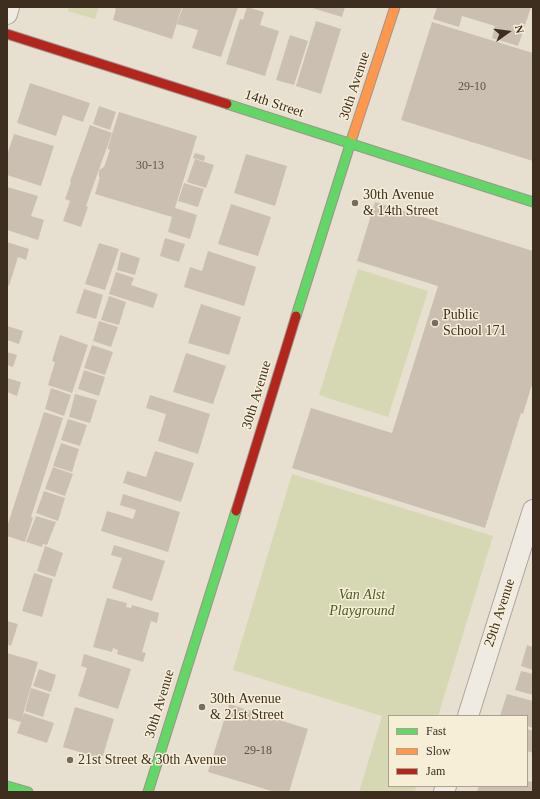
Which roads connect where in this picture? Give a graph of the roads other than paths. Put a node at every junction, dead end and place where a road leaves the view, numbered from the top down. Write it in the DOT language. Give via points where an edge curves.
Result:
graph roads {
  1 [pos="9,7"];
  2 [pos="395,7"];
  3 [pos="7,14"];
  4 [pos="7,34"];
  5 [pos="351,144"];
  6 [pos="533,202"];
  7 [pos="533,510"];
  8 [pos="468,715"];
  9 [pos="7,786"];
  10 [pos="28,792"];
  11 [pos="148,792"];
  1 -- 3 [label="street"];
  2 -- 5 [label="street, 30th Avenue"];
  4 -- 5 [label="street, 14th Street"];
  5 -- 6 [label="street, 14th Street"];
  5 -- 11 [label="street, 30th Avenue"];
  7 -- 8 [label="street, 29th Avenue"];
  9 -- 10 [label="street"];
}
